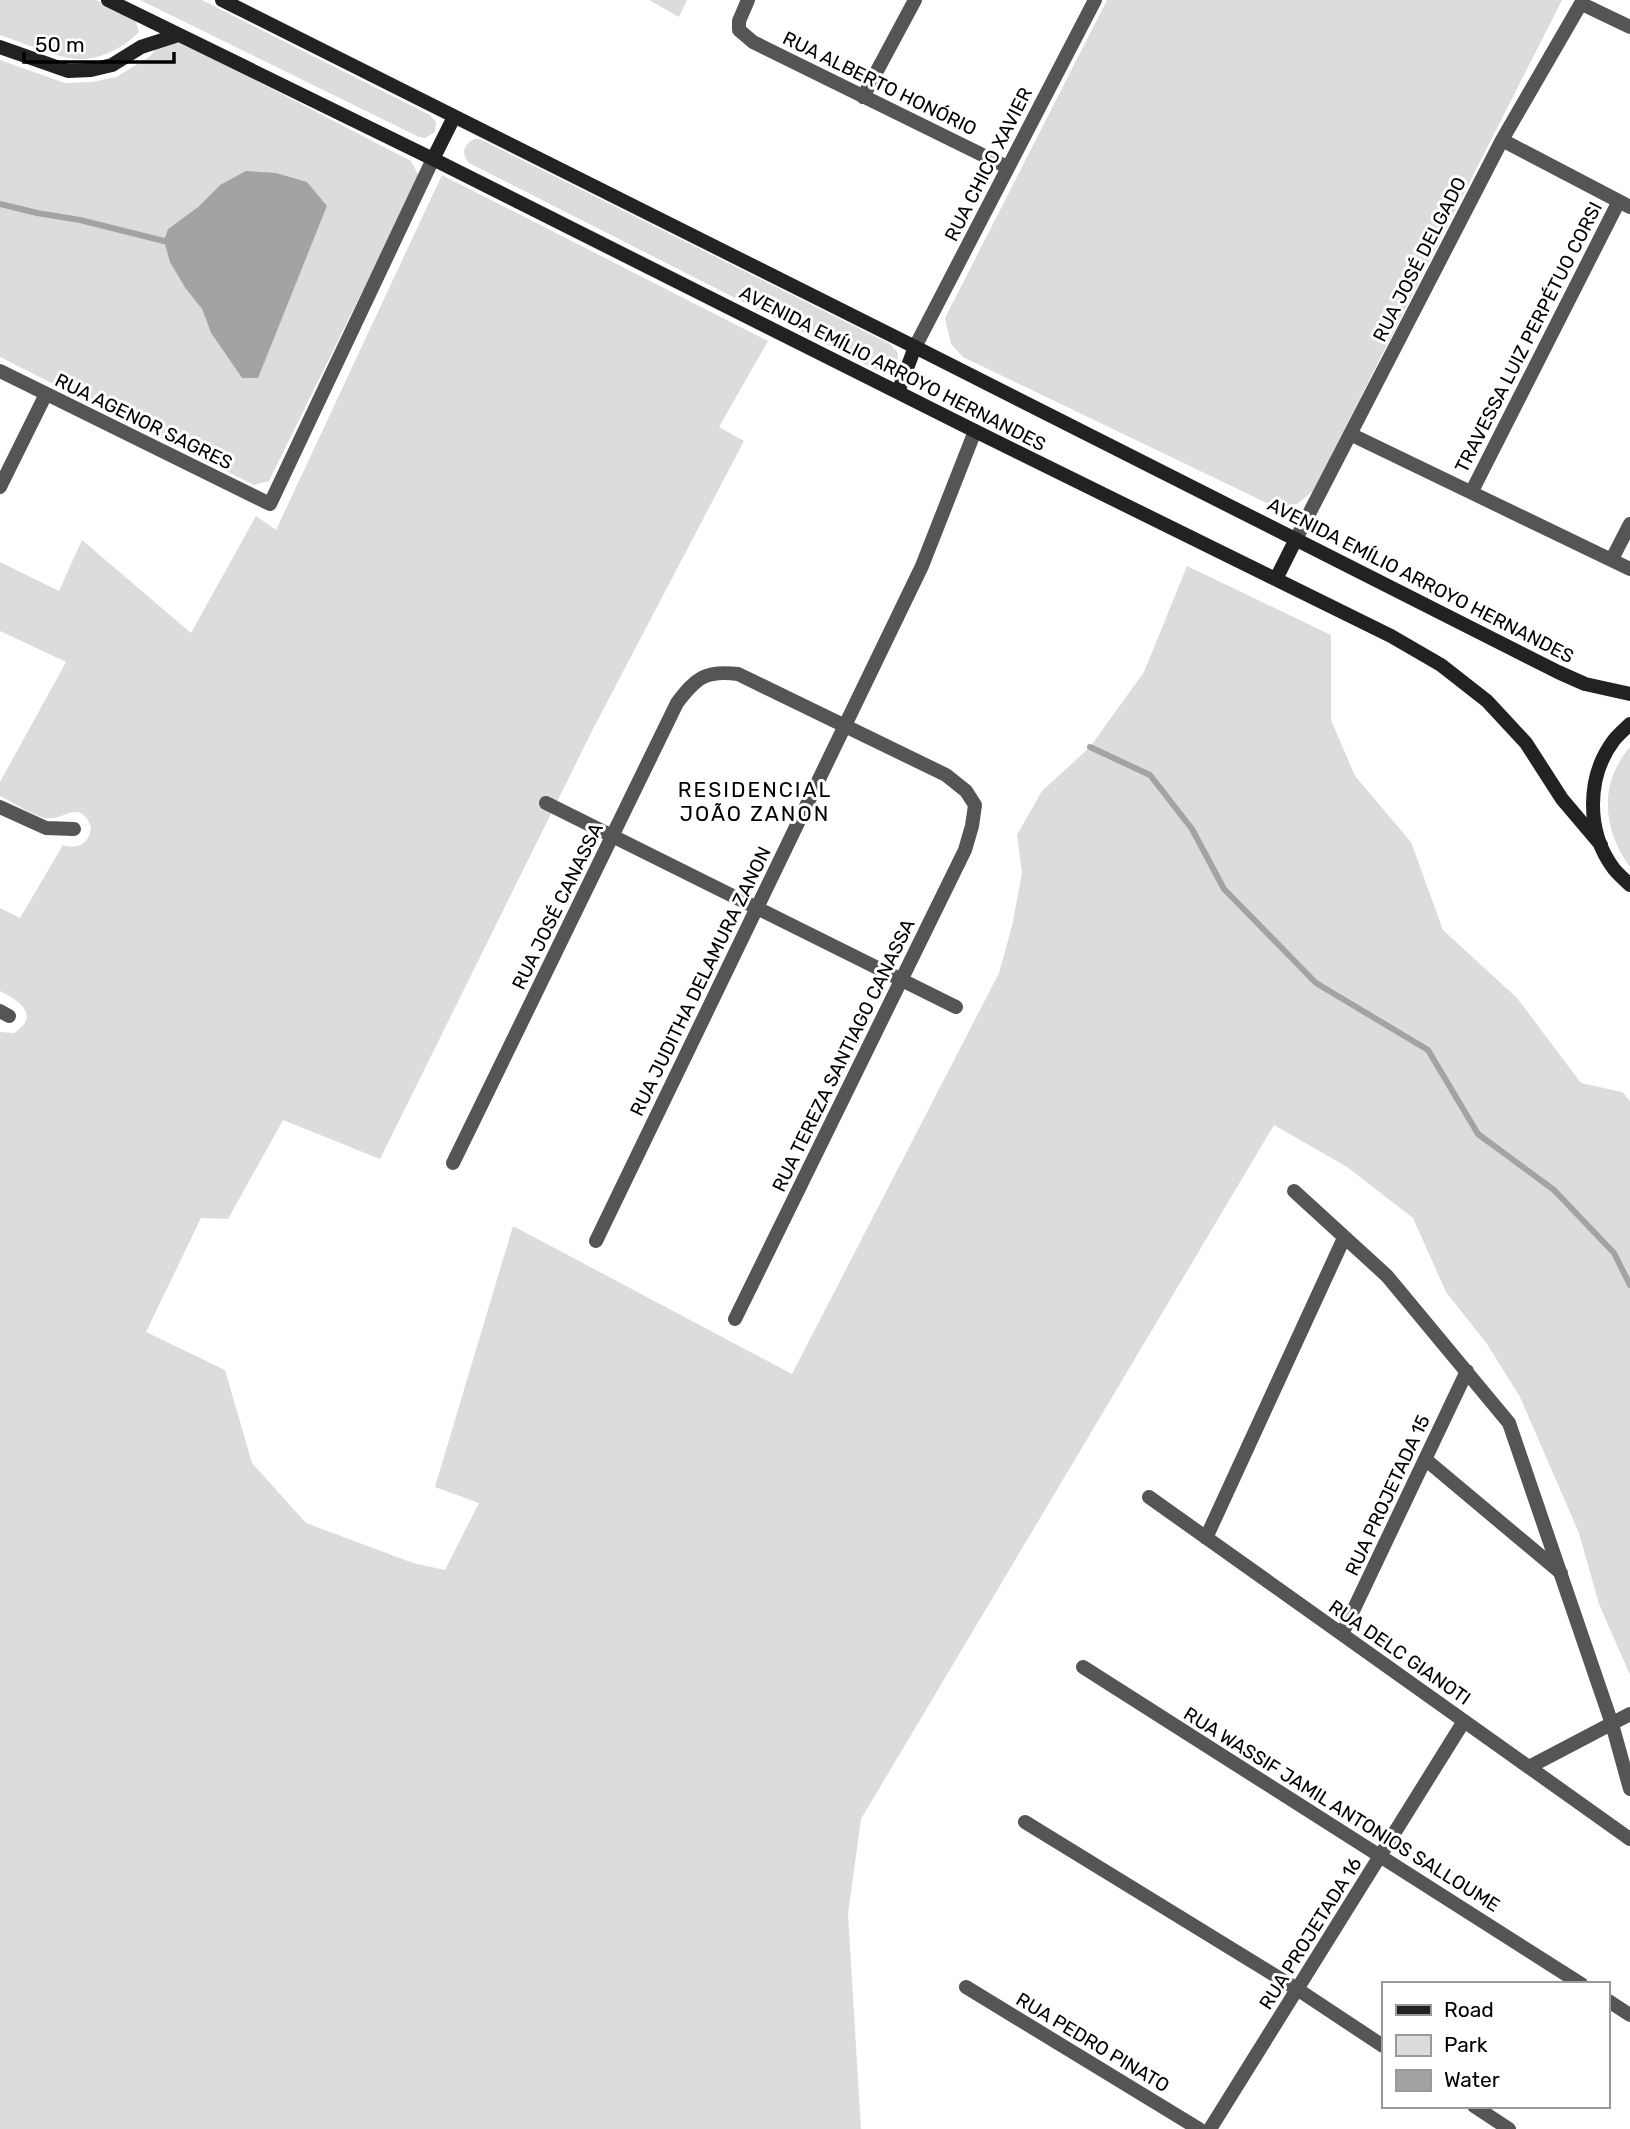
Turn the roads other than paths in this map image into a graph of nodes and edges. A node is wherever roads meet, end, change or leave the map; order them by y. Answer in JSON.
{"nodes":[{"id":1,"x":108,"y":0,"type":"edge"},
{"id":2,"x":222,"y":0,"type":"edge"},
{"id":3,"x":748,"y":0,"type":"edge"},
{"id":4,"x":915,"y":0,"type":"edge"},
{"id":5,"x":1095,"y":0,"type":"edge"},
{"id":6,"x":1583,"y":2,"type":"edge"},
{"id":7,"x":1630,"y":27,"type":"edge"},
{"id":8,"x":178,"y":35,"type":"junction"},
{"id":9,"x":0,"y":47,"type":"edge"},
{"id":10,"x":863,"y":97,"type":"junction"},
{"id":11,"x":454,"y":117,"type":"junction"},
{"id":12,"x":1502,"y":139,"type":"junction"},
{"id":13,"x":433,"y":159,"type":"junction"},
{"id":14,"x":1007,"y":167,"type":"junction"},
{"id":15,"x":1624,"y":204,"type":"edge"},
{"id":16,"x":915,"y":347,"type":"junction"},
{"id":17,"x":0,"y":371,"type":"edge"},
{"id":18,"x":898,"y":392,"type":"junction"},
{"id":19,"x":46,"y":394,"type":"junction"},
{"id":20,"x":975,"y":430,"type":"junction"},
{"id":21,"x":1350,"y":434,"type":"junction"},
{"id":22,"x":0,"y":487,"type":"edge"},
{"id":23,"x":1472,"y":491,"type":"junction"},
{"id":24,"x":1630,"y":524,"type":"edge"},
{"id":25,"x":1296,"y":539,"type":"junction"},
{"id":26,"x":1612,"y":559,"type":"junction"},
{"id":27,"x":1630,"y":569,"type":"edge"},
{"id":28,"x":1276,"y":579,"type":"junction"},
{"id":29,"x":1630,"y":694,"type":"edge"},
{"id":30,"x":1630,"y":724,"type":"edge"},
{"id":31,"x":845,"y":726,"type":"junction"},
{"id":32,"x":546,"y":803,"type":"dead end"},
{"id":33,"x":0,"y":807,"type":"edge"},
{"id":34,"x":74,"y":829,"type":"dead end"},
{"id":35,"x":612,"y":836,"type":"junction"},
{"id":36,"x":1601,"y":845,"type":"junction"},
{"id":37,"x":1630,"y":885,"type":"edge"},
{"id":38,"x":757,"y":908,"type":"junction"},
{"id":39,"x":902,"y":980,"type":"junction"},
{"id":40,"x":956,"y":1007,"type":"dead end"},
{"id":41,"x":453,"y":1163,"type":"dead end"},
{"id":42,"x":1294,"y":1191,"type":"dead end"},
{"id":43,"x":1344,"y":1238,"type":"junction"},
{"id":44,"x":596,"y":1241,"type":"dead end"},
{"id":45,"x":735,"y":1319,"type":"dead end"},
{"id":46,"x":1467,"y":1371,"type":"junction"},
{"id":47,"x":1425,"y":1459,"type":"junction"},
{"id":48,"x":1149,"y":1497,"type":"dead end"},
{"id":49,"x":1206,"y":1538,"type":"junction"},
{"id":50,"x":1561,"y":1573,"type":"junction"},
{"id":51,"x":1342,"y":1634,"type":"junction"},
{"id":52,"x":1083,"y":1667,"type":"dead end"},
{"id":53,"x":1630,"y":1714,"type":"edge"},
{"id":54,"x":1464,"y":1721,"type":"junction"},
{"id":55,"x":1612,"y":1724,"type":"junction"},
{"id":56,"x":1530,"y":1768,"type":"junction"},
{"id":57,"x":1630,"y":1790,"type":"edge"},
{"id":58,"x":1025,"y":1822,"type":"dead end"},
{"id":59,"x":1630,"y":1839,"type":"edge"},
{"id":60,"x":1380,"y":1856,"type":"junction"},
{"id":61,"x":1578,"y":1982,"type":"edge"},
{"id":62,"x":966,"y":1987,"type":"dead end"},
{"id":63,"x":1297,"y":1989,"type":"junction"},
{"id":64,"x":1609,"y":2001,"type":"edge"},
{"id":65,"x":1630,"y":2014,"type":"edge"},
{"id":66,"x":1382,"y":2045,"type":"edge"},
{"id":67,"x":1477,"y":2108,"type":"edge"},
{"id":68,"x":1199,"y":2129,"type":"edge"},
{"id":69,"x":1210,"y":2129,"type":"edge"},
{"id":70,"x":1509,"y":2129,"type":"edge"}],
"edges":[{"from":1,"to":8,"type":"main road","name":"AVENIDA EMÍLIO ARROYO HERNANDES"},
{"from":2,"to":11,"type":"main road","name":"AVENIDA EMÍLIO ARROYO HERNANDES"},
{"from":3,"to":10,"type":"street","name":"RUA ALBERTO HONÓRIO"},
{"from":4,"to":10,"type":"street"},
{"from":5,"to":14,"type":"street","name":"RUA CHICO XAVIER"},
{"from":6,"to":7,"type":"street"},
{"from":6,"to":12,"type":"street","name":"RUA JOSÉ DELGADO"},
{"from":8,"to":9,"type":"main road"},
{"from":8,"to":13,"type":"main road","name":"AVENIDA EMÍLIO ARROYO HERNANDES"},
{"from":10,"to":14,"type":"street","name":"RUA ALBERTO HONÓRIO"},
{"from":11,"to":13,"type":"main road"},
{"from":11,"to":16,"type":"main road","name":"AVENIDA EMÍLIO ARROYO HERNANDES"},
{"from":12,"to":15,"type":"street"},
{"from":12,"to":21,"type":"street","name":"RUA JOSÉ DELGADO"},
{"from":13,"to":18,"type":"main road","name":"AVENIDA EMÍLIO ARROYO HERNANDES"},
{"from":13,"to":19,"type":"street","name":"RUA AGENOR SAGRES"},
{"from":14,"to":16,"type":"street","name":"RUA CHICO XAVIER"},
{"from":15,"to":23,"type":"street","name":"TRAVESSA LUIZ PERPÉTUO CORSI"},
{"from":16,"to":18,"type":"main road"},
{"from":16,"to":25,"type":"main road","name":"AVENIDA EMÍLIO ARROYO HERNANDES"},
{"from":17,"to":19,"type":"street","name":"RUA AGENOR SAGRES"},
{"from":18,"to":20,"type":"main road","name":"AVENIDA EMÍLIO ARROYO HERNANDES"},
{"from":19,"to":22,"type":"street"},
{"from":20,"to":28,"type":"main road","name":"AVENIDA EMÍLIO ARROYO HERNANDES"},
{"from":20,"to":31,"type":"street","name":"RUA JUDITHA DELAMURA ZANON"},
{"from":21,"to":23,"type":"street"},
{"from":21,"to":25,"type":"street","name":"RUA JOSÉ DELGADO"},
{"from":23,"to":26,"type":"street"},
{"from":24,"to":26,"type":"street"},
{"from":25,"to":28,"type":"main road"},
{"from":25,"to":29,"type":"main road","name":"AVENIDA EMÍLIO ARROYO HERNANDES"},
{"from":26,"to":27,"type":"street"},
{"from":28,"to":36,"type":"main road","name":"AVENIDA EMÍLIO ARROYO HERNANDES"},
{"from":30,"to":36,"type":"main road"},
{"from":31,"to":35,"type":"street","name":"RUA JOSÉ CANASSA"},
{"from":31,"to":38,"type":"street","name":"RUA JUDITHA DELAMURA ZANON"},
{"from":31,"to":39,"type":"street","name":"RUA TEREZA SANTIAGO CANASSA"},
{"from":32,"to":35,"type":"street"},
{"from":33,"to":34,"type":"street"},
{"from":35,"to":38,"type":"street"},
{"from":35,"to":41,"type":"street","name":"RUA JOSÉ CANASSA"},
{"from":36,"to":37,"type":"main road"},
{"from":38,"to":39,"type":"street"},
{"from":38,"to":44,"type":"street","name":"RUA JUDITHA DELAMURA ZANON"},
{"from":39,"to":40,"type":"street"},
{"from":39,"to":45,"type":"street","name":"RUA TEREZA SANTIAGO CANASSA"},
{"from":42,"to":43,"type":"street"},
{"from":43,"to":46,"type":"street"},
{"from":43,"to":49,"type":"street"},
{"from":46,"to":47,"type":"street","name":"RUA PROJETADA 15"},
{"from":46,"to":50,"type":"street"},
{"from":47,"to":50,"type":"street"},
{"from":47,"to":51,"type":"street","name":"RUA PROJETADA 15"},
{"from":48,"to":49,"type":"street","name":"RUA DELC GIANOTI"},
{"from":49,"to":51,"type":"street","name":"RUA DELC GIANOTI"},
{"from":50,"to":55,"type":"street"},
{"from":51,"to":54,"type":"street","name":"RUA DELC GIANOTI"},
{"from":52,"to":60,"type":"street","name":"RUA WASSIF JAMIL ANTONIOS SALLOUME"},
{"from":53,"to":55,"type":"street"},
{"from":54,"to":56,"type":"street","name":"RUA DELC GIANOTI"},
{"from":54,"to":60,"type":"street","name":"RUA PROJETADA 16"},
{"from":55,"to":56,"type":"street"},
{"from":55,"to":57,"type":"street"},
{"from":56,"to":59,"type":"street","name":"RUA DELC GIANOTI"},
{"from":58,"to":63,"type":"street"},
{"from":60,"to":61,"type":"street","name":"RUA WASSIF JAMIL ANTONIOS SALLOUME"},
{"from":60,"to":63,"type":"street","name":"RUA PROJETADA 16"},
{"from":62,"to":68,"type":"street","name":"RUA PEDRO PINATO"},
{"from":63,"to":66,"type":"street"},
{"from":63,"to":69,"type":"street","name":"RUA PROJETADA 16"},
{"from":64,"to":65,"type":"street"},
{"from":67,"to":70,"type":"street"}]}
